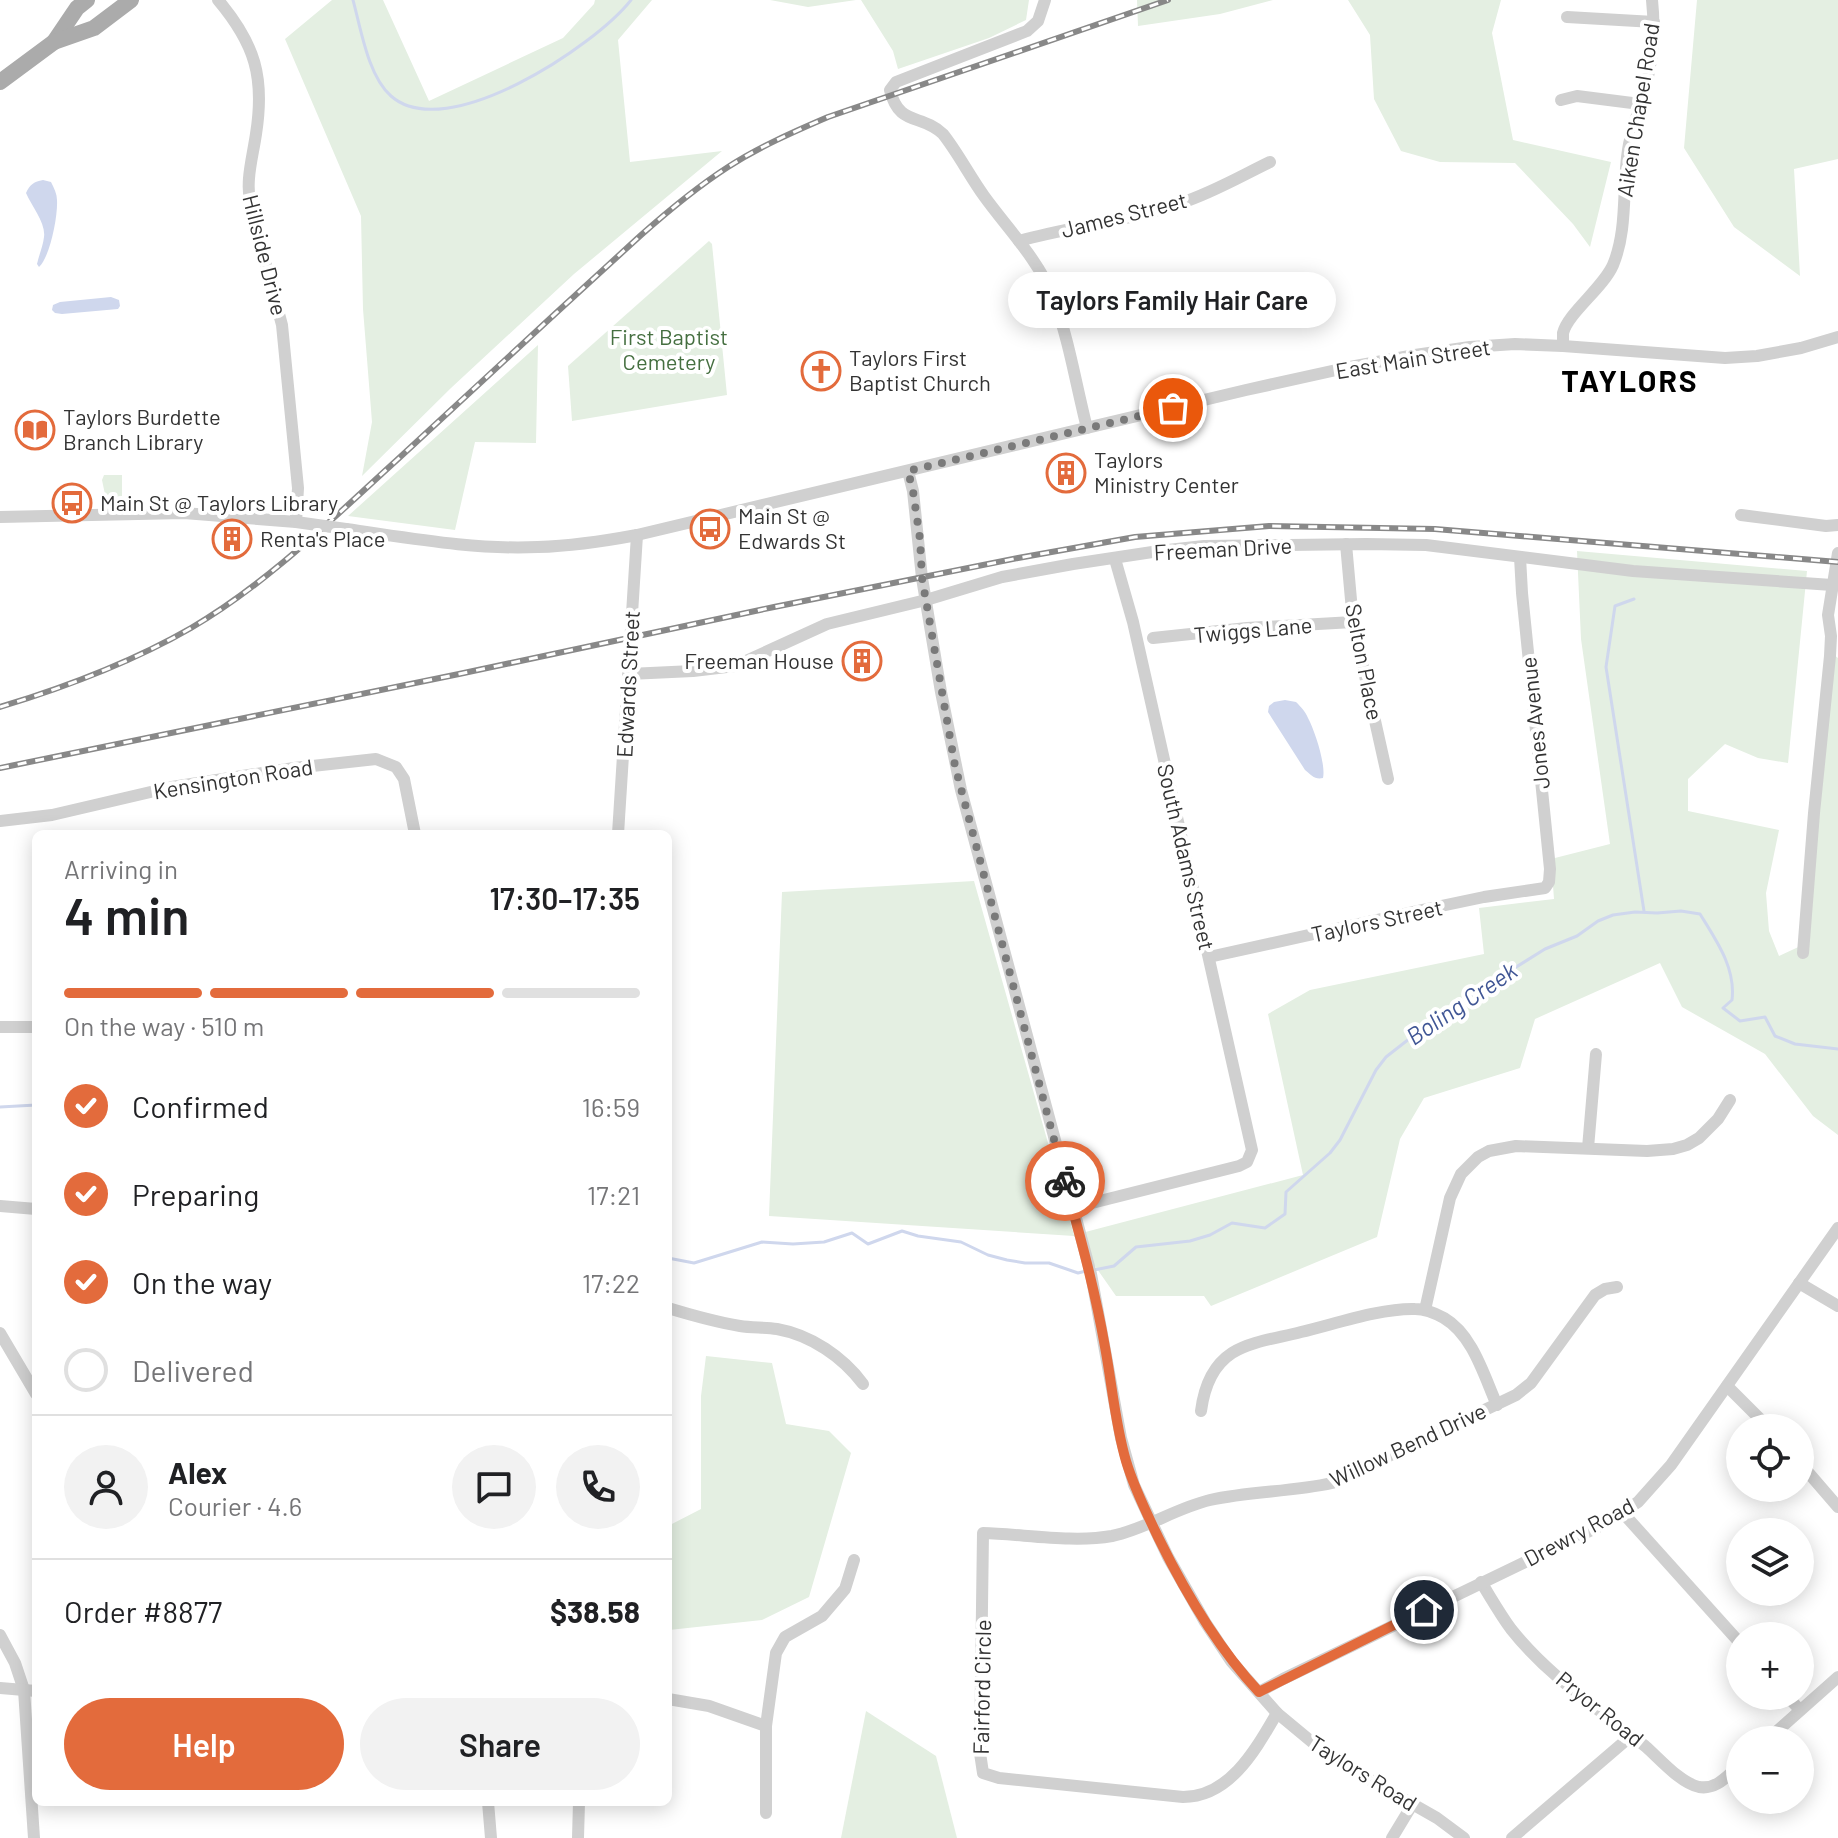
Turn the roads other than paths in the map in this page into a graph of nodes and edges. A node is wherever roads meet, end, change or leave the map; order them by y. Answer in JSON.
{"nodes":[{"id":1,"x":87,"y":0,"type":"edge"},
{"id":2,"x":131,"y":0,"type":"edge"},
{"id":3,"x":218,"y":0,"type":"edge"},
{"id":4,"x":1045,"y":0,"type":"edge"},
{"id":5,"x":1652,"y":0,"type":"edge"},
{"id":6,"x":1567,"y":17,"type":"dead end"},
{"id":7,"x":1654,"y":22,"type":"junction"},
{"id":8,"x":54,"y":42,"type":"junction"},
{"id":9,"x":0,"y":82,"type":"edge"},
{"id":10,"x":1561,"y":100,"type":"dead end"},
{"id":11,"x":1640,"y":104,"type":"junction"},
{"id":12,"x":1270,"y":162,"type":"dead end"},
{"id":13,"x":1019,"y":241,"type":"junction"},
{"id":14,"x":1838,"y":337,"type":"edge"},
{"id":15,"x":1563,"y":346,"type":"junction"},
{"id":16,"x":1087,"y":428,"type":"junction"},
{"id":17,"x":908,"y":471,"type":"junction"},
{"id":18,"x":1741,"y":515,"type":"dead end"},
{"id":19,"x":0,"y":517,"type":"edge"},
{"id":20,"x":296,"y":522,"type":"junction"},
{"id":21,"x":1838,"y":525,"type":"edge"},
{"id":22,"x":637,"y":535,"type":"junction"},
{"id":23,"x":1346,"y":544,"type":"junction"},
{"id":24,"x":1838,"y":553,"type":"edge"},
{"id":25,"x":1520,"y":557,"type":"junction"},
{"id":26,"x":1115,"y":559,"type":"junction"},
{"id":27,"x":1832,"y":585,"type":"junction"},
{"id":28,"x":926,"y":600,"type":"junction"},
{"id":29,"x":1353,"y":622,"type":"junction"},
{"id":30,"x":1153,"y":638,"type":"dead end"},
{"id":31,"x":1835,"y":640,"type":"edge"},
{"id":32,"x":629,"y":674,"type":"junction"},
{"id":33,"x":1388,"y":779,"type":"dead end"},
{"id":34,"x":0,"y":821,"type":"edge"},
{"id":35,"x":414,"y":830,"type":"edge"},
{"id":36,"x":618,"y":830,"type":"edge"},
{"id":37,"x":1545,"y":888,"type":"joint"},
{"id":38,"x":1803,"y":953,"type":"dead end"},
{"id":39,"x":1209,"y":957,"type":"junction"},
{"id":40,"x":0,"y":1027,"type":"edge"},
{"id":41,"x":32,"y":1027,"type":"edge"},
{"id":42,"x":1596,"y":1054,"type":"dead end"},
{"id":43,"x":1730,"y":1100,"type":"dead end"},
{"id":44,"x":1588,"y":1148,"type":"junction"},
{"id":45,"x":0,"y":1206,"type":"edge"},
{"id":46,"x":1072,"y":1208,"type":"junction"},
{"id":47,"x":32,"y":1209,"type":"edge"},
{"id":48,"x":1838,"y":1228,"type":"edge"},
{"id":49,"x":1799,"y":1283,"type":"junction"},
{"id":50,"x":1617,"y":1287,"type":"dead end"},
{"id":51,"x":1838,"y":1306,"type":"edge"},
{"id":52,"x":672,"y":1309,"type":"edge"},
{"id":53,"x":1425,"y":1310,"type":"junction"},
{"id":54,"x":0,"y":1333,"type":"edge"},
{"id":55,"x":863,"y":1384,"type":"dead end"},
{"id":56,"x":1727,"y":1386,"type":"junction"},
{"id":57,"x":32,"y":1387,"type":"edge"},
{"id":58,"x":1497,"y":1405,"type":"junction"},
{"id":59,"x":1201,"y":1411,"type":"dead end"},
{"id":60,"x":1755,"y":1414,"type":"edge"},
{"id":61,"x":1814,"y":1479,"type":"edge"},
{"id":62,"x":1838,"y":1507,"type":"edge"},
{"id":63,"x":1623,"y":1513,"type":"junction"},
{"id":64,"x":1151,"y":1523,"type":"junction"},
{"id":65,"x":854,"y":1560,"type":"dead end"},
{"id":66,"x":1481,"y":1582,"type":"junction"},
{"id":67,"x":1726,"y":1627,"type":"edge"},
{"id":68,"x":0,"y":1635,"type":"edge"},
{"id":69,"x":1838,"y":1677,"type":"edge"},
{"id":70,"x":0,"y":1688,"type":"edge"},
{"id":71,"x":30,"y":1690,"type":"edge"},
{"id":72,"x":1259,"y":1692,"type":"junction"},
{"id":73,"x":1814,"y":1698,"type":"edge"},
{"id":74,"x":672,"y":1700,"type":"edge"},
{"id":75,"x":1800,"y":1710,"type":"edge"},
{"id":76,"x":1277,"y":1713,"type":"junction"},
{"id":77,"x":766,"y":1726,"type":"junction"},
{"id":78,"x":1782,"y":1726,"type":"edge"},
{"id":79,"x":1631,"y":1736,"type":"junction"},
{"id":80,"x":32,"y":1764,"type":"edge"},
{"id":81,"x":1726,"y":1777,"type":"edge"},
{"id":82,"x":1412,"y":1805,"type":"junction"},
{"id":83,"x":33,"y":1806,"type":"edge"},
{"id":84,"x":488,"y":1806,"type":"edge"},
{"id":85,"x":579,"y":1806,"type":"edge"},
{"id":86,"x":766,"y":1813,"type":"dead end"},
{"id":87,"x":34,"y":1838,"type":"edge"},
{"id":88,"x":491,"y":1838,"type":"edge"},
{"id":89,"x":578,"y":1838,"type":"edge"},
{"id":90,"x":1392,"y":1838,"type":"edge"},
{"id":91,"x":1464,"y":1838,"type":"edge"},
{"id":92,"x":1512,"y":1838,"type":"edge"}],
"edges":[{"from":1,"to":8,"type":"main road"},
{"from":2,"to":8,"type":"main road"},
{"from":3,"to":20,"type":"street","name":"Hillside Drive"},
{"from":4,"to":13,"type":"street"},
{"from":5,"to":7,"type":"street","name":"Aiken Chapel Road"},
{"from":6,"to":7,"type":"street"},
{"from":7,"to":11,"type":"street","name":"Aiken Chapel Road"},
{"from":8,"to":9,"type":"main road"},
{"from":10,"to":11,"type":"street"},
{"from":11,"to":15,"type":"street","name":"Aiken Chapel Road"},
{"from":12,"to":13,"type":"street","name":"James Street"},
{"from":13,"to":16,"type":"street"},
{"from":14,"to":15,"type":"street","name":"East Main Street"},
{"from":15,"to":16,"type":"street","name":"East Main Street"},
{"from":16,"to":17,"type":"street","name":"East Main Street"},
{"from":17,"to":22,"type":"street","name":"East Main Street"},
{"from":17,"to":28,"type":"street","name":"Taylors Road"},
{"from":18,"to":21,"type":"street"},
{"from":19,"to":20,"type":"street","name":"East Main Street"},
{"from":20,"to":22,"type":"street","name":"East Main Street","bridge":true},
{"from":22,"to":32,"type":"street","name":"Edwards Street"},
{"from":23,"to":25,"type":"street","name":"Freeman Drive"},
{"from":23,"to":26,"type":"street","name":"Freeman Drive"},
{"from":23,"to":29,"type":"street","name":"Selton Place"},
{"from":24,"to":27,"type":"street"},
{"from":25,"to":27,"type":"street","name":"Freeman Drive"},
{"from":25,"to":37,"type":"street","name":"Jones Avenue"},
{"from":26,"to":28,"type":"street","name":"Freeman Drive"},
{"from":26,"to":39,"type":"street","name":"South Adams Street"},
{"from":27,"to":31,"type":"street"},
{"from":28,"to":32,"type":"street","name":"Freeman Drive"},
{"from":28,"to":46,"type":"street","name":"Taylors Road"},
{"from":29,"to":30,"type":"street","name":"Twiggs Lane"},
{"from":29,"to":33,"type":"street","name":"Selton Place"},
{"from":31,"to":38,"type":"street"},
{"from":32,"to":36,"type":"street","name":"Edwards Street"},
{"from":34,"to":35,"type":"street","name":"Kensington Road"},
{"from":37,"to":39,"type":"street","name":"Taylors Street"},
{"from":39,"to":46,"type":"street","name":"South Adams Street"},
{"from":40,"to":41,"type":"street"},
{"from":42,"to":44,"type":"street"},
{"from":43,"to":44,"type":"street"},
{"from":44,"to":53,"type":"street"},
{"from":45,"to":47,"type":"street"},
{"from":46,"to":64,"type":"street","name":"Taylors Road"},
{"from":48,"to":49,"type":"street","name":"Drewry Road"},
{"from":49,"to":51,"type":"street"},
{"from":49,"to":56,"type":"street","name":"Drewry Road"},
{"from":50,"to":58,"type":"street","name":"Willow Bend Drive"},
{"from":52,"to":55,"type":"street"},
{"from":53,"to":58,"type":"street"},
{"from":53,"to":59,"type":"street"},
{"from":54,"to":57,"type":"street"},
{"from":56,"to":60,"type":"street"},
{"from":56,"to":63,"type":"street","name":"Drewry Road"},
{"from":58,"to":64,"type":"street","name":"Willow Bend Drive"},
{"from":61,"to":62,"type":"street"},
{"from":63,"to":66,"type":"street","name":"Drewry Road"},
{"from":63,"to":67,"type":"street"},
{"from":64,"to":72,"type":"street","name":"Taylors Road"},
{"from":64,"to":76,"type":"street","name":"Fairford Circle"},
{"from":65,"to":77,"type":"street"},
{"from":66,"to":72,"type":"street","name":"Drewry Road"},
{"from":66,"to":79,"type":"street","name":"Pryor Road"},
{"from":68,"to":71,"type":"street"},
{"from":69,"to":73,"type":"street"},
{"from":70,"to":71,"type":"street"},
{"from":71,"to":80,"type":"street"},
{"from":72,"to":76,"type":"street","name":"Taylors Road"},
{"from":74,"to":77,"type":"street"},
{"from":75,"to":78,"type":"street"},
{"from":76,"to":82,"type":"street","name":"Taylors Road"},
{"from":77,"to":86,"type":"street"},
{"from":79,"to":81,"type":"street","name":"Pryor Road"},
{"from":79,"to":92,"type":"street"},
{"from":82,"to":90,"type":"street"},
{"from":82,"to":91,"type":"street","name":"Taylors Road"},
{"from":83,"to":87,"type":"street"},
{"from":84,"to":88,"type":"street"},
{"from":85,"to":89,"type":"street"}]}
